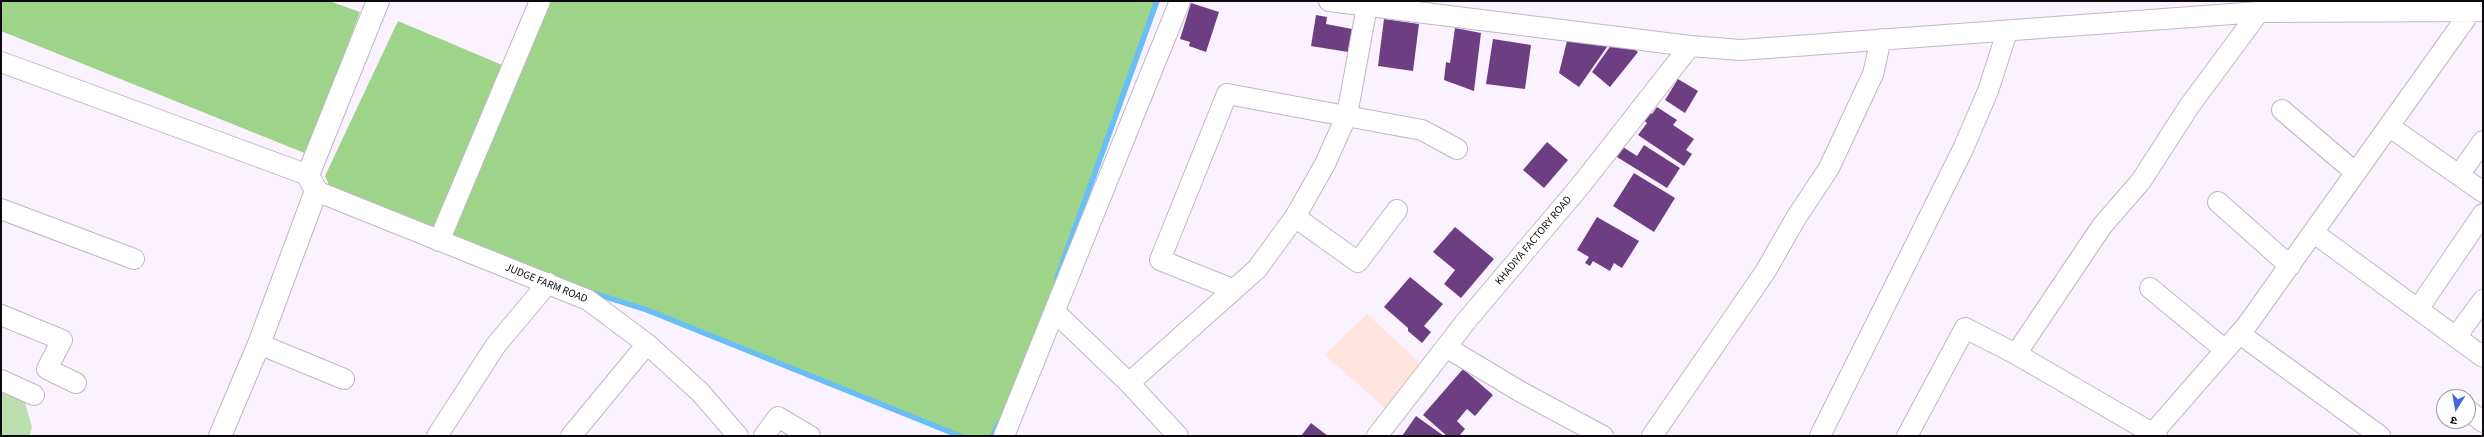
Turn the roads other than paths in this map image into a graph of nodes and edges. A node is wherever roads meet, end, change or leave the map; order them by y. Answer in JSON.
{"nodes":[{"id":1,"x":378,"y":1,"type":"edge"},
{"id":2,"x":540,"y":1,"type":"edge"},
{"id":3,"x":1180,"y":1,"type":"edge"},
{"id":4,"x":1329,"y":1,"type":"edge"},
{"id":5,"x":1367,"y":6,"type":"junction"},
{"id":6,"x":2477,"y":11,"type":"edge"},
{"id":7,"x":2258,"y":12,"type":"junction"},
{"id":8,"x":2007,"y":32,"type":"junction"},
{"id":9,"x":1881,"y":39,"type":"junction"},
{"id":10,"x":1690,"y":46,"type":"junction"},
{"id":11,"x":1,"y":53,"type":"edge"},
{"id":12,"x":10,"y":66,"type":"edge"},
{"id":13,"x":2282,"y":110,"type":"dead end"},
{"id":14,"x":1347,"y":115,"type":"junction"},
{"id":15,"x":2390,"y":127,"type":"junction"},
{"id":16,"x":2483,"y":141,"type":"edge"},
{"id":17,"x":1457,"y":149,"type":"dead end"},
{"id":18,"x":2356,"y":173,"type":"junction"},
{"id":19,"x":2459,"y":175,"type":"junction"},
{"id":20,"x":312,"y":183,"type":"junction"},
{"id":21,"x":2483,"y":192,"type":"edge"},
{"id":22,"x":2218,"y":202,"type":"dead end"},
{"id":23,"x":1,"y":209,"type":"edge"},
{"id":24,"x":1397,"y":210,"type":"dead end"},
{"id":25,"x":2483,"y":214,"type":"edge"},
{"id":26,"x":1295,"y":217,"type":"junction"},
{"id":27,"x":2314,"y":233,"type":"junction"},
{"id":28,"x":439,"y":241,"type":"junction"},
{"id":29,"x":134,"y":258,"type":"dead end"},
{"id":30,"x":2290,"y":266,"type":"junction"},
{"id":31,"x":548,"y":284,"type":"junction"},
{"id":32,"x":2150,"y":288,"type":"dead end"},
{"id":33,"x":1232,"y":289,"type":"junction"},
{"id":34,"x":2483,"y":300,"type":"edge"},
{"id":35,"x":2418,"y":309,"type":"junction"},
{"id":36,"x":1055,"y":312,"type":"junction"},
{"id":37,"x":1,"y":315,"type":"edge"},
{"id":38,"x":2240,"y":334,"type":"junction"},
{"id":39,"x":2456,"y":337,"type":"junction"},
{"id":40,"x":259,"y":344,"type":"junction"},
{"id":41,"x":647,"y":344,"type":"junction"},
{"id":42,"x":1446,"y":347,"type":"junction"},
{"id":43,"x":2225,"y":350,"type":"junction"},
{"id":44,"x":2016,"y":354,"type":"junction"},
{"id":45,"x":2483,"y":357,"type":"edge"},
{"id":46,"x":344,"y":379,"type":"dead end"},
{"id":47,"x":1,"y":380,"type":"edge"},
{"id":48,"x":76,"y":383,"type":"dead end"},
{"id":49,"x":1129,"y":383,"type":"junction"},
{"id":50,"x":34,"y":395,"type":"dead end"},
{"id":51,"x":2148,"y":433,"type":"edge"},
{"id":52,"x":220,"y":436,"type":"edge"},
{"id":53,"x":437,"y":436,"type":"edge"},
{"id":54,"x":571,"y":436,"type":"edge"},
{"id":55,"x":738,"y":436,"type":"edge"},
{"id":56,"x":764,"y":436,"type":"edge"},
{"id":57,"x":810,"y":436,"type":"edge"},
{"id":58,"x":1004,"y":436,"type":"edge"},
{"id":59,"x":1178,"y":436,"type":"edge"},
{"id":60,"x":1378,"y":436,"type":"edge"},
{"id":61,"x":1603,"y":436,"type":"edge"},
{"id":62,"x":1652,"y":436,"type":"edge"},
{"id":63,"x":1820,"y":436,"type":"edge"},
{"id":64,"x":1907,"y":436,"type":"edge"},
{"id":65,"x":2380,"y":436,"type":"edge"}],
"edges":[{"from":1,"to":20,"type":"main road"},
{"from":2,"to":28,"type":"street"},
{"from":3,"to":36,"type":"street"},
{"from":4,"to":5,"type":"street"},
{"from":5,"to":10,"type":"street"},
{"from":5,"to":14,"type":"street"},
{"from":6,"to":7,"type":"street"},
{"from":6,"to":15,"type":"street"},
{"from":7,"to":8,"type":"street"},
{"from":7,"to":44,"type":"street"},
{"from":8,"to":9,"type":"street"},
{"from":8,"to":63,"type":"street"},
{"from":9,"to":10,"type":"street"},
{"from":9,"to":62,"type":"street"},
{"from":10,"to":42,"type":"street","name":"KHADIYA FACTORY ROAD"},
{"from":11,"to":12,"type":"street"},
{"from":12,"to":20,"type":"street","name":"JUDGE FARM ROAD"},
{"from":13,"to":18,"type":"street"},
{"from":14,"to":17,"type":"street"},
{"from":14,"to":26,"type":"street"},
{"from":14,"to":33,"type":"street"},
{"from":15,"to":18,"type":"street"},
{"from":15,"to":19,"type":"street"},
{"from":16,"to":19,"type":"street"},
{"from":18,"to":27,"type":"street"},
{"from":19,"to":21,"type":"street"},
{"from":20,"to":28,"type":"street","name":"JUDGE FARM ROAD"},
{"from":20,"to":40,"type":"main road"},
{"from":22,"to":30,"type":"street"},
{"from":23,"to":29,"type":"street"},
{"from":24,"to":26,"type":"street"},
{"from":25,"to":35,"type":"street"},
{"from":26,"to":33,"type":"street"},
{"from":27,"to":30,"type":"street"},
{"from":27,"to":35,"type":"street"},
{"from":28,"to":31,"type":"street","name":"JUDGE FARM ROAD"},
{"from":30,"to":38,"type":"street"},
{"from":31,"to":41,"type":"street","name":"JUDGE FARM ROAD"},
{"from":31,"to":53,"type":"street"},
{"from":32,"to":43,"type":"street"},
{"from":33,"to":49,"type":"street"},
{"from":34,"to":39,"type":"street"},
{"from":35,"to":39,"type":"street"},
{"from":36,"to":49,"type":"street"},
{"from":36,"to":58,"type":"street"},
{"from":37,"to":48,"type":"street"},
{"from":38,"to":43,"type":"street"},
{"from":38,"to":65,"type":"street"},
{"from":39,"to":45,"type":"street"},
{"from":40,"to":46,"type":"street"},
{"from":40,"to":52,"type":"main road"},
{"from":41,"to":54,"type":"street"},
{"from":41,"to":55,"type":"street","name":"JUDGE FARM ROAD"},
{"from":42,"to":60,"type":"street","name":"KHADIYA FACTORY ROAD"},
{"from":42,"to":61,"type":"street"},
{"from":43,"to":51,"type":"street"},
{"from":44,"to":51,"type":"street"},
{"from":44,"to":64,"type":"street"},
{"from":47,"to":50,"type":"street"},
{"from":49,"to":59,"type":"street"},
{"from":56,"to":57,"type":"street"}]}
